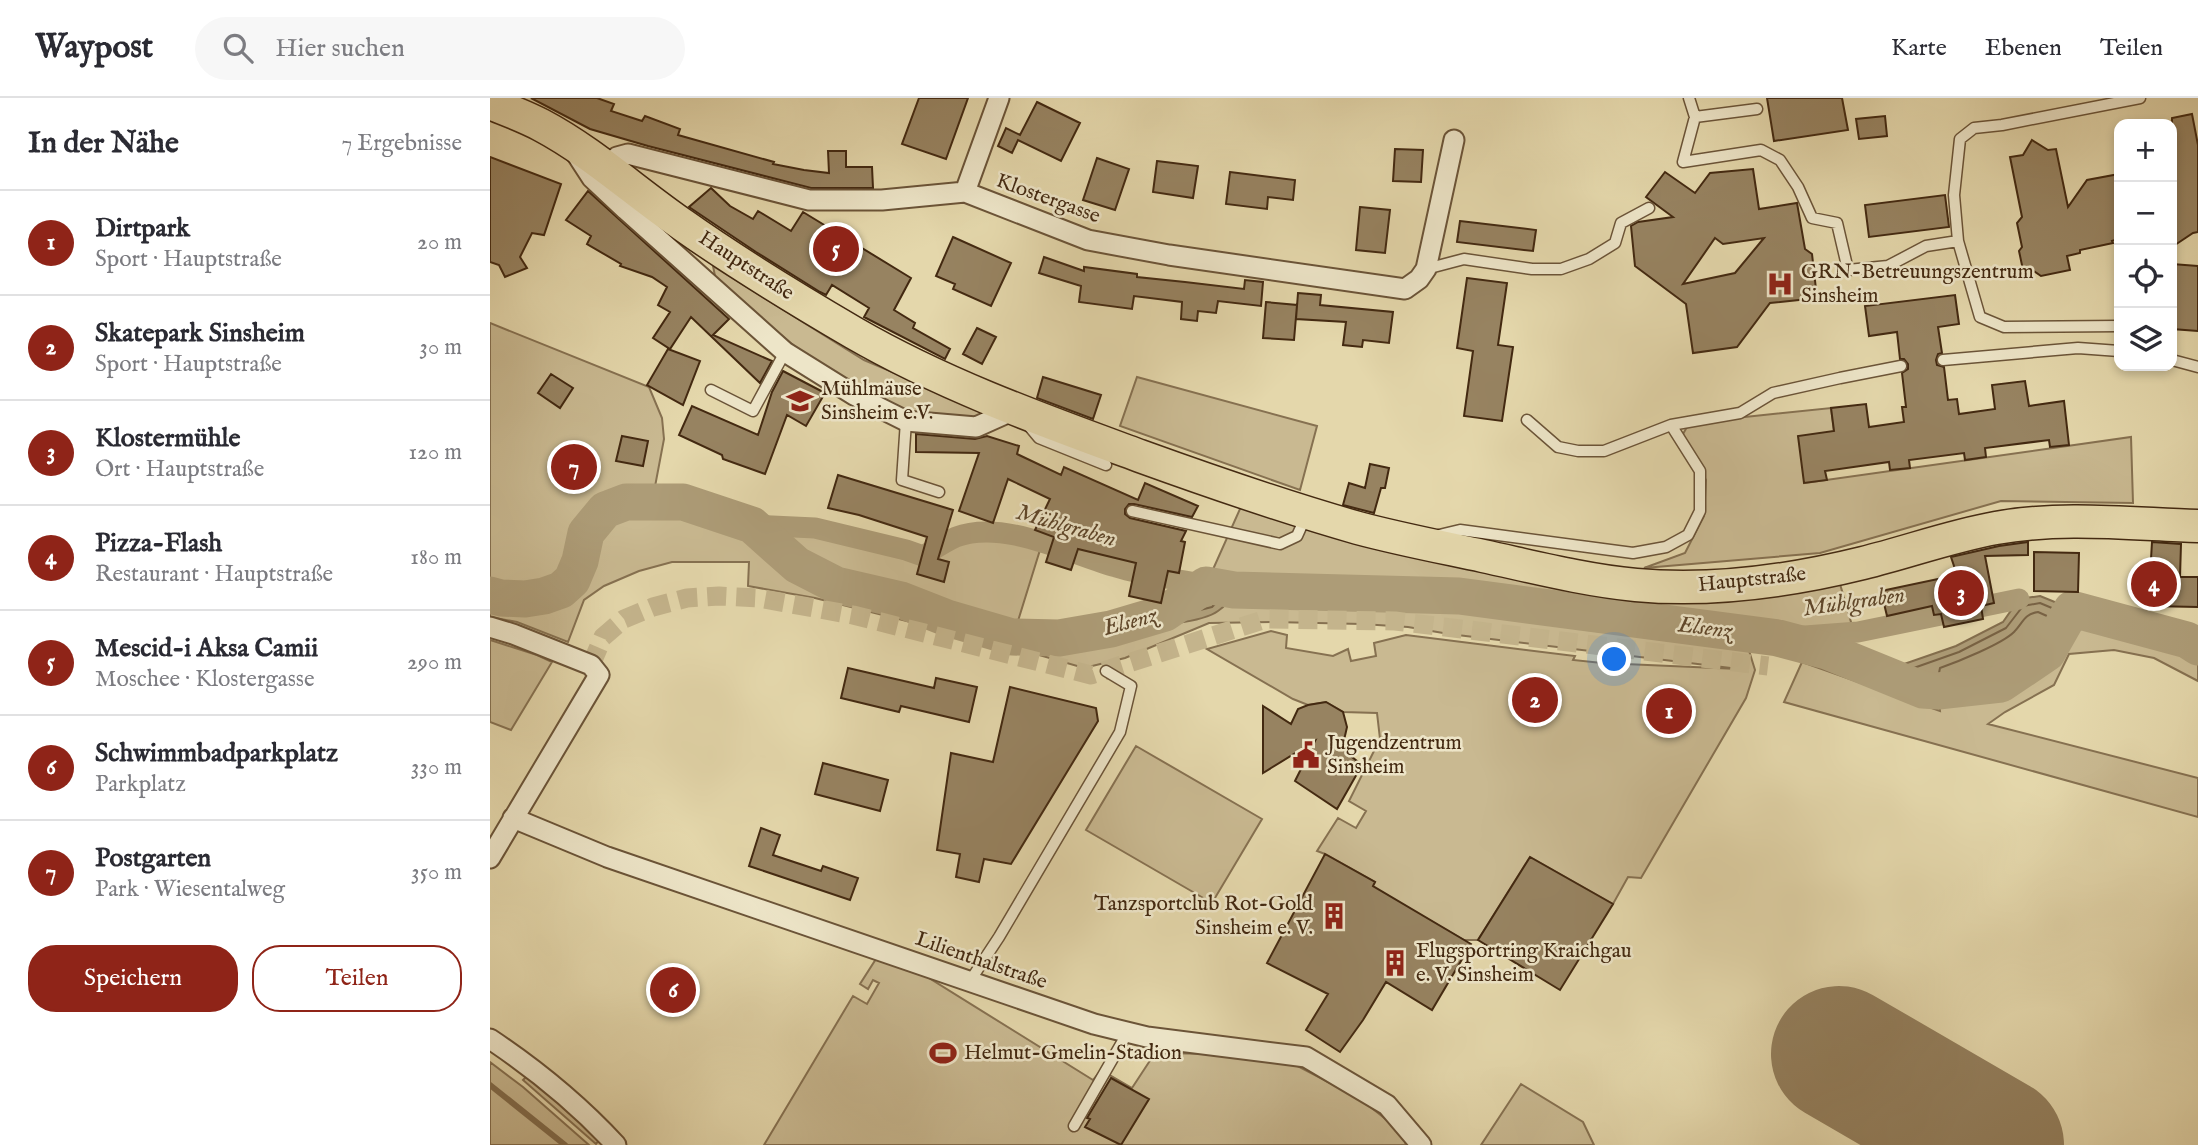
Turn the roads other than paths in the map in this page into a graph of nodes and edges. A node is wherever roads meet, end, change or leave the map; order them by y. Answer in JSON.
{"nodes":[{"id":1,"x":999,"y":98,"type":"edge"},
{"id":2,"x":1689,"y":98,"type":"edge"},
{"id":3,"x":2140,"y":98,"type":"edge"},
{"id":4,"x":490,"y":103,"type":"edge"},
{"id":5,"x":1757,"y":109,"type":"dead end"},
{"id":6,"x":1695,"y":117,"type":"junction"},
{"id":7,"x":566,"y":140,"type":"junction"},
{"id":8,"x":1454,"y":141,"type":"dead end"},
{"id":9,"x":606,"y":167,"type":"junction"},
{"id":10,"x":965,"y":192,"type":"junction"},
{"id":11,"x":1649,"y":208,"type":"dead end"},
{"id":12,"x":1958,"y":241,"type":"junction"},
{"id":13,"x":1426,"y":269,"type":"junction"},
{"id":14,"x":2114,"y":326,"type":"edge"},
{"id":15,"x":2114,"y":351,"type":"edge"},
{"id":16,"x":785,"y":352,"type":"junction"},
{"id":17,"x":1943,"y":360,"type":"dead end"},
{"id":18,"x":2177,"y":361,"type":"edge"},
{"id":19,"x":1901,"y":366,"type":"dead end"},
{"id":20,"x":2198,"y":367,"type":"edge"},
{"id":21,"x":711,"y":390,"type":"dead end"},
{"id":22,"x":1014,"y":410,"type":"junction"},
{"id":23,"x":1527,"y":420,"type":"dead end"},
{"id":24,"x":906,"y":421,"type":"junction"},
{"id":25,"x":1671,"y":425,"type":"junction"},
{"id":26,"x":1106,"y":465,"type":"dead end"},
{"id":27,"x":939,"y":492,"type":"dead end"},
{"id":28,"x":1132,"y":511,"type":"dead end"},
{"id":29,"x":1308,"y":513,"type":"junction"},
{"id":30,"x":2198,"y":526,"type":"edge"},
{"id":31,"x":1411,"y":541,"type":"junction"},
{"id":32,"x":490,"y":627,"type":"edge"},
{"id":33,"x":1106,"y":671,"type":"dead end"},
{"id":34,"x":513,"y":818,"type":"junction"},
{"id":35,"x":490,"y":858,"type":"edge"},
{"id":36,"x":970,"y":981,"type":"junction"},
{"id":37,"x":1128,"y":1032,"type":"junction"},
{"id":38,"x":490,"y":1039,"type":"edge"},
{"id":39,"x":1073,"y":1126,"type":"dead end"},
{"id":40,"x":616,"y":1145,"type":"edge"},
{"id":41,"x":1422,"y":1145,"type":"edge"}],
"edges":[{"from":1,"to":10,"type":"street"},
{"from":2,"to":6,"type":"lane"},
{"from":3,"to":12,"type":"lane"},
{"from":4,"to":7,"type":"main road","name":"Hauptstraße"},
{"from":5,"to":6,"type":"lane"},
{"from":6,"to":12,"type":"lane"},
{"from":7,"to":9,"type":"main road","name":"Hauptstraße"},
{"from":7,"to":16,"type":"street"},
{"from":8,"to":13,"type":"street"},
{"from":9,"to":10,"type":"street","name":"Klostergasse"},
{"from":9,"to":22,"type":"main road","name":"Hauptstraße"},
{"from":10,"to":13,"type":"street","name":"Klostergasse"},
{"from":11,"to":13,"type":"lane"},
{"from":12,"to":14,"type":"lane"},
{"from":15,"to":17,"type":"lane"},
{"from":16,"to":21,"type":"lane"},
{"from":16,"to":24,"type":"street"},
{"from":18,"to":20,"type":"lane"},
{"from":19,"to":25,"type":"lane"},
{"from":22,"to":24,"type":"street"},
{"from":22,"to":26,"type":"lane","name":"Hauptstraße"},
{"from":22,"to":29,"type":"main road","name":"Hauptstraße"},
{"from":23,"to":25,"type":"lane"},
{"from":24,"to":27,"type":"lane"},
{"from":25,"to":31,"type":"lane"},
{"from":28,"to":29,"type":"lane"},
{"from":29,"to":31,"type":"main road","name":"Hauptstraße"},
{"from":30,"to":31,"type":"main road","name":"Hauptstraße"},
{"from":32,"to":34,"type":"street"},
{"from":33,"to":36,"type":"lane"},
{"from":34,"to":35,"type":"street"},
{"from":34,"to":36,"type":"street","name":"Lilienthalstraße"},
{"from":36,"to":37,"type":"street","name":"Lilienthalstraße"},
{"from":37,"to":39,"type":"lane"},
{"from":37,"to":41,"type":"street","name":"Lilienthalstraße"},
{"from":38,"to":40,"type":"street"}]}
